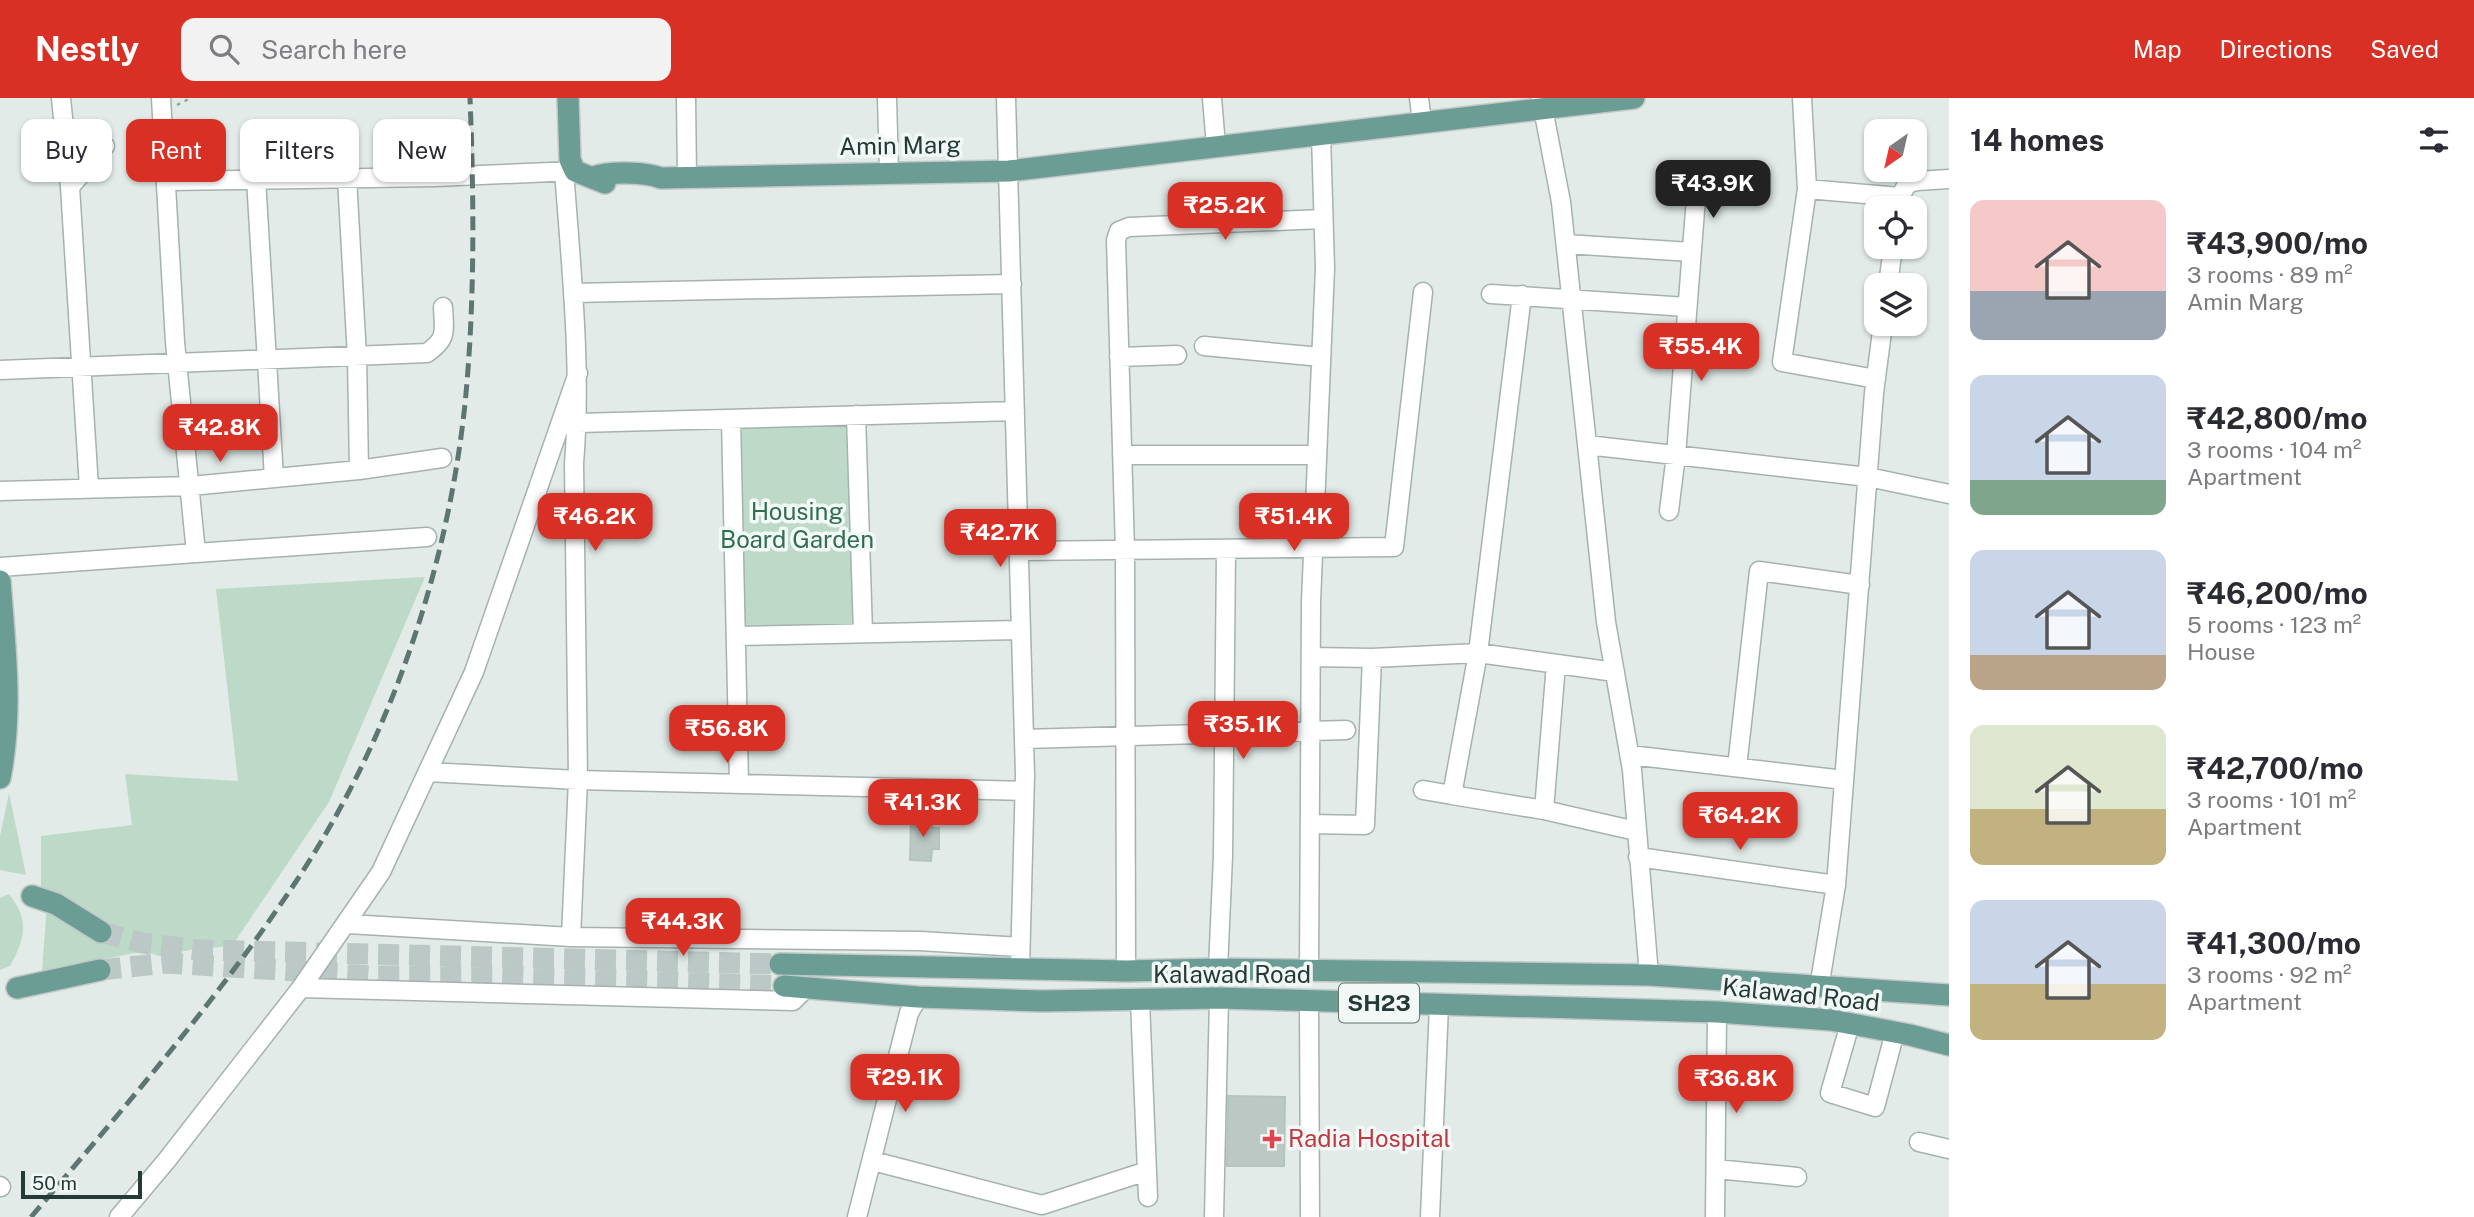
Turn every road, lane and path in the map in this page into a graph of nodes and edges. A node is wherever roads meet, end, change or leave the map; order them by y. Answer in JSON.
{"nodes":[{"id":1,"x":61,"y":98,"type":"edge"},
{"id":2,"x":160,"y":98,"type":"edge"},
{"id":3,"x":568,"y":98,"type":"edge"},
{"id":4,"x":685,"y":98,"type":"edge"},
{"id":5,"x":887,"y":98,"type":"edge"},
{"id":6,"x":1006,"y":98,"type":"edge"},
{"id":7,"x":1212,"y":98,"type":"edge"},
{"id":8,"x":1419,"y":98,"type":"edge"},
{"id":9,"x":1634,"y":98,"type":"edge"},
{"id":10,"x":1802,"y":98,"type":"edge"},
{"id":11,"x":1541,"y":103,"type":"edge"},
{"id":12,"x":162,"y":119,"type":"edge"},
{"id":13,"x":1422,"y":122,"type":"junction"},
{"id":14,"x":1321,"y":134,"type":"junction"},
{"id":15,"x":1216,"y":146,"type":"junction"},
{"id":16,"x":1009,"y":171,"type":"junction"},
{"id":17,"x":889,"y":172,"type":"junction"},
{"id":18,"x":578,"y":173,"type":"junction"},
{"id":19,"x":687,"y":176,"type":"junction"},
{"id":20,"x":359,"y":178,"type":"edge"},
{"id":21,"x":1949,"y":179,"type":"edge"},
{"id":22,"x":74,"y":182,"type":"edge"},
{"id":23,"x":166,"y":182,"type":"edge"},
{"id":24,"x":256,"y":182,"type":"edge"},
{"id":25,"x":347,"y":182,"type":"edge"},
{"id":26,"x":1697,"y":186,"type":"dead end"},
{"id":27,"x":70,"y":187,"type":"junction"},
{"id":28,"x":1807,"y":189,"type":"junction"},
{"id":29,"x":1902,"y":196,"type":"edge"},
{"id":30,"x":1864,"y":197,"type":"edge"},
{"id":31,"x":1323,"y":219,"type":"junction"},
{"id":32,"x":1566,"y":244,"type":"junction"},
{"id":33,"x":1691,"y":252,"type":"junction"},
{"id":34,"x":1012,"y":284,"type":"junction"},
{"id":35,"x":1423,"y":292,"type":"dead end"},
{"id":36,"x":573,"y":293,"type":"junction"},
{"id":37,"x":1491,"y":294,"type":"dead end"},
{"id":38,"x":1522,"y":295,"type":"junction"},
{"id":39,"x":1572,"y":300,"type":"junction"},
{"id":40,"x":443,"y":307,"type":"dead end"},
{"id":41,"x":1687,"y":307,"type":"junction"},
{"id":42,"x":1882,"y":336,"type":"edge"},
{"id":43,"x":1205,"y":346,"type":"dead end"},
{"id":44,"x":1177,"y":355,"type":"dead end"},
{"id":45,"x":1119,"y":357,"type":"junction"},
{"id":46,"x":1321,"y":357,"type":"junction"},
{"id":47,"x":357,"y":358,"type":"junction"},
{"id":48,"x":267,"y":360,"type":"junction"},
{"id":49,"x":177,"y":362,"type":"junction"},
{"id":50,"x":81,"y":366,"type":"junction"},
{"id":51,"x":0,"y":370,"type":"edge"},
{"id":52,"x":578,"y":373,"type":"junction"},
{"id":53,"x":1876,"y":380,"type":"junction"},
{"id":54,"x":1015,"y":411,"type":"junction"},
{"id":55,"x":856,"y":415,"type":"junction"},
{"id":56,"x":731,"y":419,"type":"junction"},
{"id":57,"x":578,"y":423,"type":"junction"},
{"id":58,"x":1587,"y":444,"type":"junction"},
{"id":59,"x":1122,"y":455,"type":"junction"},
{"id":60,"x":1317,"y":455,"type":"junction"},
{"id":61,"x":1676,"y":455,"type":"junction"},
{"id":62,"x":442,"y":458,"type":"dead end"},
{"id":63,"x":359,"y":470,"type":"junction"},
{"id":64,"x":1868,"y":477,"type":"junction"},
{"id":65,"x":274,"y":478,"type":"junction"},
{"id":66,"x":191,"y":486,"type":"junction"},
{"id":67,"x":89,"y":488,"type":"junction"},
{"id":68,"x":0,"y":491,"type":"edge"},
{"id":69,"x":1949,"y":494,"type":"edge"},
{"id":70,"x":1669,"y":511,"type":"dead end"},
{"id":71,"x":427,"y":537,"type":"dead end"},
{"id":72,"x":1313,"y":549,"type":"junction"},
{"id":73,"x":1019,"y":551,"type":"junction"},
{"id":74,"x":1125,"y":551,"type":"junction"},
{"id":75,"x":1226,"y":551,"type":"junction"},
{"id":76,"x":196,"y":553,"type":"junction"},
{"id":77,"x":0,"y":567,"type":"edge"},
{"id":78,"x":0,"y":581,"type":"edge"},
{"id":79,"x":1860,"y":585,"type":"junction"},
{"id":80,"x":1021,"y":630,"type":"junction"},
{"id":81,"x":863,"y":633,"type":"junction"},
{"id":82,"x":736,"y":636,"type":"junction"},
{"id":83,"x":1478,"y":653,"type":"junction"},
{"id":84,"x":1311,"y":657,"type":"junction"},
{"id":85,"x":1372,"y":658,"type":"junction"},
{"id":86,"x":1556,"y":664,"type":"junction"},
{"id":87,"x":1615,"y":672,"type":"junction"},
{"id":88,"x":4,"y":682,"type":"edge"},
{"id":89,"x":1346,"y":730,"type":"dead end"},
{"id":90,"x":1310,"y":731,"type":"junction"},
{"id":91,"x":1224,"y":733,"type":"junction"},
{"id":92,"x":1125,"y":738,"type":"junction"},
{"id":93,"x":1024,"y":739,"type":"junction"},
{"id":94,"x":1630,"y":755,"type":"junction"},
{"id":95,"x":1737,"y":767,"type":"junction"},
{"id":96,"x":428,"y":772,"type":"junction"},
{"id":97,"x":0,"y":778,"type":"edge"},
{"id":98,"x":579,"y":780,"type":"junction"},
{"id":99,"x":1844,"y":780,"type":"junction"},
{"id":100,"x":739,"y":785,"type":"junction"},
{"id":101,"x":1423,"y":790,"type":"dead end"},
{"id":102,"x":1024,"y":792,"type":"junction"},
{"id":103,"x":1452,"y":795,"type":"junction"},
{"id":104,"x":1544,"y":810,"type":"junction"},
{"id":105,"x":1310,"y":824,"type":"junction"},
{"id":106,"x":1636,"y":831,"type":"junction"},
{"id":107,"x":1638,"y":857,"type":"junction"},
{"id":108,"x":1836,"y":885,"type":"junction"},
{"id":109,"x":32,"y":896,"type":"dead end"},
{"id":110,"x":348,"y":924,"type":"junction"},
{"id":111,"x":102,"y":932,"type":"tunnel mouth"},
{"id":112,"x":571,"y":937,"type":"junction"},
{"id":113,"x":1020,"y":958,"type":"junction"},
{"id":114,"x":780,"y":964,"type":"tunnel mouth"},
{"id":115,"x":100,"y":970,"type":"tunnel mouth"},
{"id":116,"x":1218,"y":970,"type":"junction"},
{"id":117,"x":1126,"y":971,"type":"junction"},
{"id":118,"x":1309,"y":971,"type":"junction"},
{"id":119,"x":1649,"y":975,"type":"junction"},
{"id":120,"x":784,"y":986,"type":"tunnel mouth"},
{"id":121,"x":17,"y":988,"type":"dead end"},
{"id":122,"x":300,"y":988,"type":"junction"},
{"id":123,"x":806,"y":988,"type":"junction"},
{"id":124,"x":1819,"y":988,"type":"junction"},
{"id":125,"x":1949,"y":995,"type":"edge"},
{"id":126,"x":918,"y":997,"type":"junction"},
{"id":127,"x":1219,"y":998,"type":"junction"},
{"id":128,"x":1140,"y":1001,"type":"junction"},
{"id":129,"x":1309,"y":1002,"type":"junction"},
{"id":130,"x":1439,"y":1005,"type":"junction"},
{"id":131,"x":1717,"y":1012,"type":"junction"},
{"id":132,"x":1850,"y":1024,"type":"junction"},
{"id":133,"x":1895,"y":1032,"type":"junction"},
{"id":134,"x":1949,"y":1045,"type":"edge"},
{"id":135,"x":1919,"y":1142,"type":"dead end"},
{"id":136,"x":1949,"y":1149,"type":"edge"},
{"id":137,"x":873,"y":1161,"type":"junction"},
{"id":138,"x":1716,"y":1170,"type":"junction"},
{"id":139,"x":1147,"y":1171,"type":"junction"},
{"id":140,"x":1797,"y":1177,"type":"dead end"},
{"id":141,"x":1148,"y":1197,"type":"dead end"},
{"id":142,"x":119,"y":1217,"type":"edge"},
{"id":143,"x":857,"y":1217,"type":"edge"},
{"id":144,"x":1214,"y":1217,"type":"edge"},
{"id":145,"x":1310,"y":1217,"type":"edge"},
{"id":146,"x":1430,"y":1217,"type":"edge"},
{"id":147,"x":1715,"y":1217,"type":"edge"}],
"edges":[{"from":1,"to":27,"type":"street"},
{"from":2,"to":12,"type":"street"},
{"from":3,"to":18,"type":"main road"},
{"from":4,"to":19,"type":"street"},
{"from":5,"to":17,"type":"street"},
{"from":6,"to":16,"type":"street"},
{"from":7,"to":15,"type":"street"},
{"from":8,"to":13,"type":"street"},
{"from":9,"to":11,"type":"main road","name":"Amin Marg"},
{"from":10,"to":28,"type":"street"},
{"from":11,"to":13,"type":"main road","name":"Amin Marg"},
{"from":11,"to":32,"type":"street"},
{"from":13,"to":14,"type":"main road","name":"Amin Marg"},
{"from":14,"to":15,"type":"main road","name":"Amin Marg"},
{"from":14,"to":31,"type":"street"},
{"from":15,"to":16,"type":"main road","name":"Amin Marg"},
{"from":16,"to":17,"type":"main road","name":"Amin Marg"},
{"from":16,"to":34,"type":"street"},
{"from":17,"to":19,"type":"main road","name":"Amin Marg"},
{"from":18,"to":19,"type":"main road","name":"Amin Marg"},
{"from":18,"to":20,"type":"street"},
{"from":18,"to":36,"type":"street"},
{"from":21,"to":29,"type":"street"},
{"from":22,"to":27,"type":"street"},
{"from":23,"to":49,"type":"street"},
{"from":24,"to":48,"type":"street"},
{"from":25,"to":47,"type":"street"},
{"from":26,"to":33,"type":"street"},
{"from":27,"to":50,"type":"street"},
{"from":28,"to":30,"type":"street"},
{"from":28,"to":53,"type":"street"},
{"from":31,"to":45,"type":"street"},
{"from":31,"to":46,"type":"street"},
{"from":32,"to":33,"type":"street"},
{"from":32,"to":39,"type":"street"},
{"from":33,"to":41,"type":"street"},
{"from":34,"to":36,"type":"street"},
{"from":34,"to":54,"type":"street"},
{"from":35,"to":72,"type":"street"},
{"from":36,"to":52,"type":"street"},
{"from":37,"to":38,"type":"street"},
{"from":38,"to":39,"type":"street"},
{"from":38,"to":83,"type":"street"},
{"from":39,"to":41,"type":"street"},
{"from":39,"to":58,"type":"street"},
{"from":40,"to":47,"type":"street"},
{"from":41,"to":61,"type":"street"},
{"from":42,"to":53,"type":"street"},
{"from":43,"to":46,"type":"street"},
{"from":44,"to":45,"type":"street"},
{"from":45,"to":59,"type":"street"},
{"from":46,"to":60,"type":"street"},
{"from":47,"to":48,"type":"street"},
{"from":47,"to":63,"type":"street"},
{"from":48,"to":49,"type":"street"},
{"from":48,"to":65,"type":"street"},
{"from":49,"to":50,"type":"street"},
{"from":49,"to":66,"type":"street"},
{"from":50,"to":51,"type":"street"},
{"from":50,"to":67,"type":"street"},
{"from":52,"to":57,"type":"street"},
{"from":52,"to":96,"type":"street"},
{"from":53,"to":64,"type":"street"},
{"from":54,"to":55,"type":"street"},
{"from":54,"to":73,"type":"street"},
{"from":55,"to":56,"type":"street"},
{"from":55,"to":81,"type":"street"},
{"from":56,"to":57,"type":"street"},
{"from":56,"to":82,"type":"street"},
{"from":57,"to":98,"type":"street"},
{"from":58,"to":61,"type":"street"},
{"from":58,"to":87,"type":"street"},
{"from":59,"to":60,"type":"street"},
{"from":59,"to":74,"type":"street"},
{"from":60,"to":72,"type":"street"},
{"from":61,"to":64,"type":"street"},
{"from":61,"to":70,"type":"street"},
{"from":62,"to":63,"type":"street"},
{"from":63,"to":65,"type":"street"},
{"from":64,"to":69,"type":"street"},
{"from":64,"to":79,"type":"street"},
{"from":65,"to":66,"type":"street"},
{"from":66,"to":67,"type":"street"},
{"from":66,"to":76,"type":"street"},
{"from":67,"to":68,"type":"street"},
{"from":71,"to":76,"type":"street"},
{"from":72,"to":75,"type":"street"},
{"from":72,"to":84,"type":"street"},
{"from":73,"to":74,"type":"street"},
{"from":73,"to":80,"type":"street"},
{"from":74,"to":75,"type":"street"},
{"from":74,"to":92,"type":"street"},
{"from":75,"to":91,"type":"street"},
{"from":76,"to":77,"type":"street"},
{"from":78,"to":88,"type":"main road"},
{"from":79,"to":95,"type":"street"},
{"from":79,"to":99,"type":"street"},
{"from":80,"to":81,"type":"street"},
{"from":80,"to":93,"type":"street"},
{"from":81,"to":82,"type":"street"},
{"from":82,"to":100,"type":"street"},
{"from":83,"to":85,"type":"street"},
{"from":83,"to":86,"type":"street"},
{"from":83,"to":103,"type":"street"},
{"from":84,"to":85,"type":"street"},
{"from":84,"to":90,"type":"street"},
{"from":85,"to":105,"type":"street"},
{"from":86,"to":87,"type":"street"},
{"from":86,"to":104,"type":"street"},
{"from":87,"to":94,"type":"street"},
{"from":88,"to":97,"type":"main road"},
{"from":89,"to":90,"type":"street"},
{"from":90,"to":91,"type":"street"},
{"from":90,"to":105,"type":"street"},
{"from":91,"to":92,"type":"street"},
{"from":91,"to":116,"type":"street"},
{"from":92,"to":93,"type":"street"},
{"from":92,"to":117,"type":"street"},
{"from":93,"to":102,"type":"street"},
{"from":94,"to":95,"type":"street"},
{"from":94,"to":106,"type":"street"},
{"from":95,"to":99,"type":"street"},
{"from":96,"to":98,"type":"street"},
{"from":96,"to":110,"type":"street"},
{"from":98,"to":100,"type":"street"},
{"from":98,"to":112,"type":"street"},
{"from":99,"to":108,"type":"street"},
{"from":100,"to":102,"type":"street"},
{"from":101,"to":103,"type":"street"},
{"from":102,"to":113,"type":"street"},
{"from":103,"to":104,"type":"street"},
{"from":104,"to":106,"type":"street"},
{"from":105,"to":118,"type":"street"},
{"from":106,"to":107,"type":"street"},
{"from":107,"to":108,"type":"street"},
{"from":107,"to":119,"type":"street"},
{"from":108,"to":124,"type":"street"},
{"from":109,"to":111,"type":"main road"},
{"from":110,"to":112,"type":"street"},
{"from":110,"to":122,"type":"street"},
{"from":112,"to":113,"type":"street"},
{"from":113,"to":114,"type":"main road","number":"SH23"},
{"from":113,"to":117,"type":"main road","name":"Kalawad Road","number":"SH23"},
{"from":115,"to":121,"type":"main road"},
{"from":116,"to":117,"type":"main road","name":"Kalawad Road","number":"SH23"},
{"from":116,"to":118,"type":"main road","name":"Kalawad Road","number":"SH23"},
{"from":118,"to":119,"type":"main road","name":"Kalawad Road","number":"SH23"},
{"from":119,"to":124,"type":"main road","name":"Kalawad Road","number":"SH23"},
{"from":120,"to":123,"type":"main road","number":"SH23"},
{"from":122,"to":123,"type":"street"},
{"from":122,"to":142,"type":"street"},
{"from":123,"to":126,"type":"main road","name":"Kalawad Road","number":"SH23"},
{"from":124,"to":125,"type":"main road","name":"Kalawad Road","number":"SH23"},
{"from":126,"to":128,"type":"main road","name":"Kalawad Road","number":"SH23"},
{"from":126,"to":137,"type":"street"},
{"from":127,"to":128,"type":"main road","name":"Kalawad Road","number":"SH23"},
{"from":127,"to":129,"type":"main road","name":"Kalawad Road","number":"SH23"},
{"from":127,"to":144,"type":"street"},
{"from":128,"to":139,"type":"street"},
{"from":129,"to":130,"type":"main road","name":"Kalawad Road","number":"SH23"},
{"from":129,"to":145,"type":"street"},
{"from":130,"to":131,"type":"main road","name":"Kalawad Road","number":"SH23"},
{"from":130,"to":146,"type":"street"},
{"from":131,"to":132,"type":"main road","name":"Kalawad Road","number":"SH23"},
{"from":131,"to":138,"type":"street"},
{"from":132,"to":133,"type":"main road","name":"Kalawad Road","number":"SH23"},
{"from":132,"to":133,"type":"street"},
{"from":133,"to":134,"type":"main road","name":"Kalawad Road","number":"SH23"},
{"from":135,"to":136,"type":"street"},
{"from":137,"to":139,"type":"street"},
{"from":137,"to":143,"type":"street"},
{"from":138,"to":140,"type":"street"},
{"from":138,"to":147,"type":"street"},
{"from":139,"to":141,"type":"street"}]}
